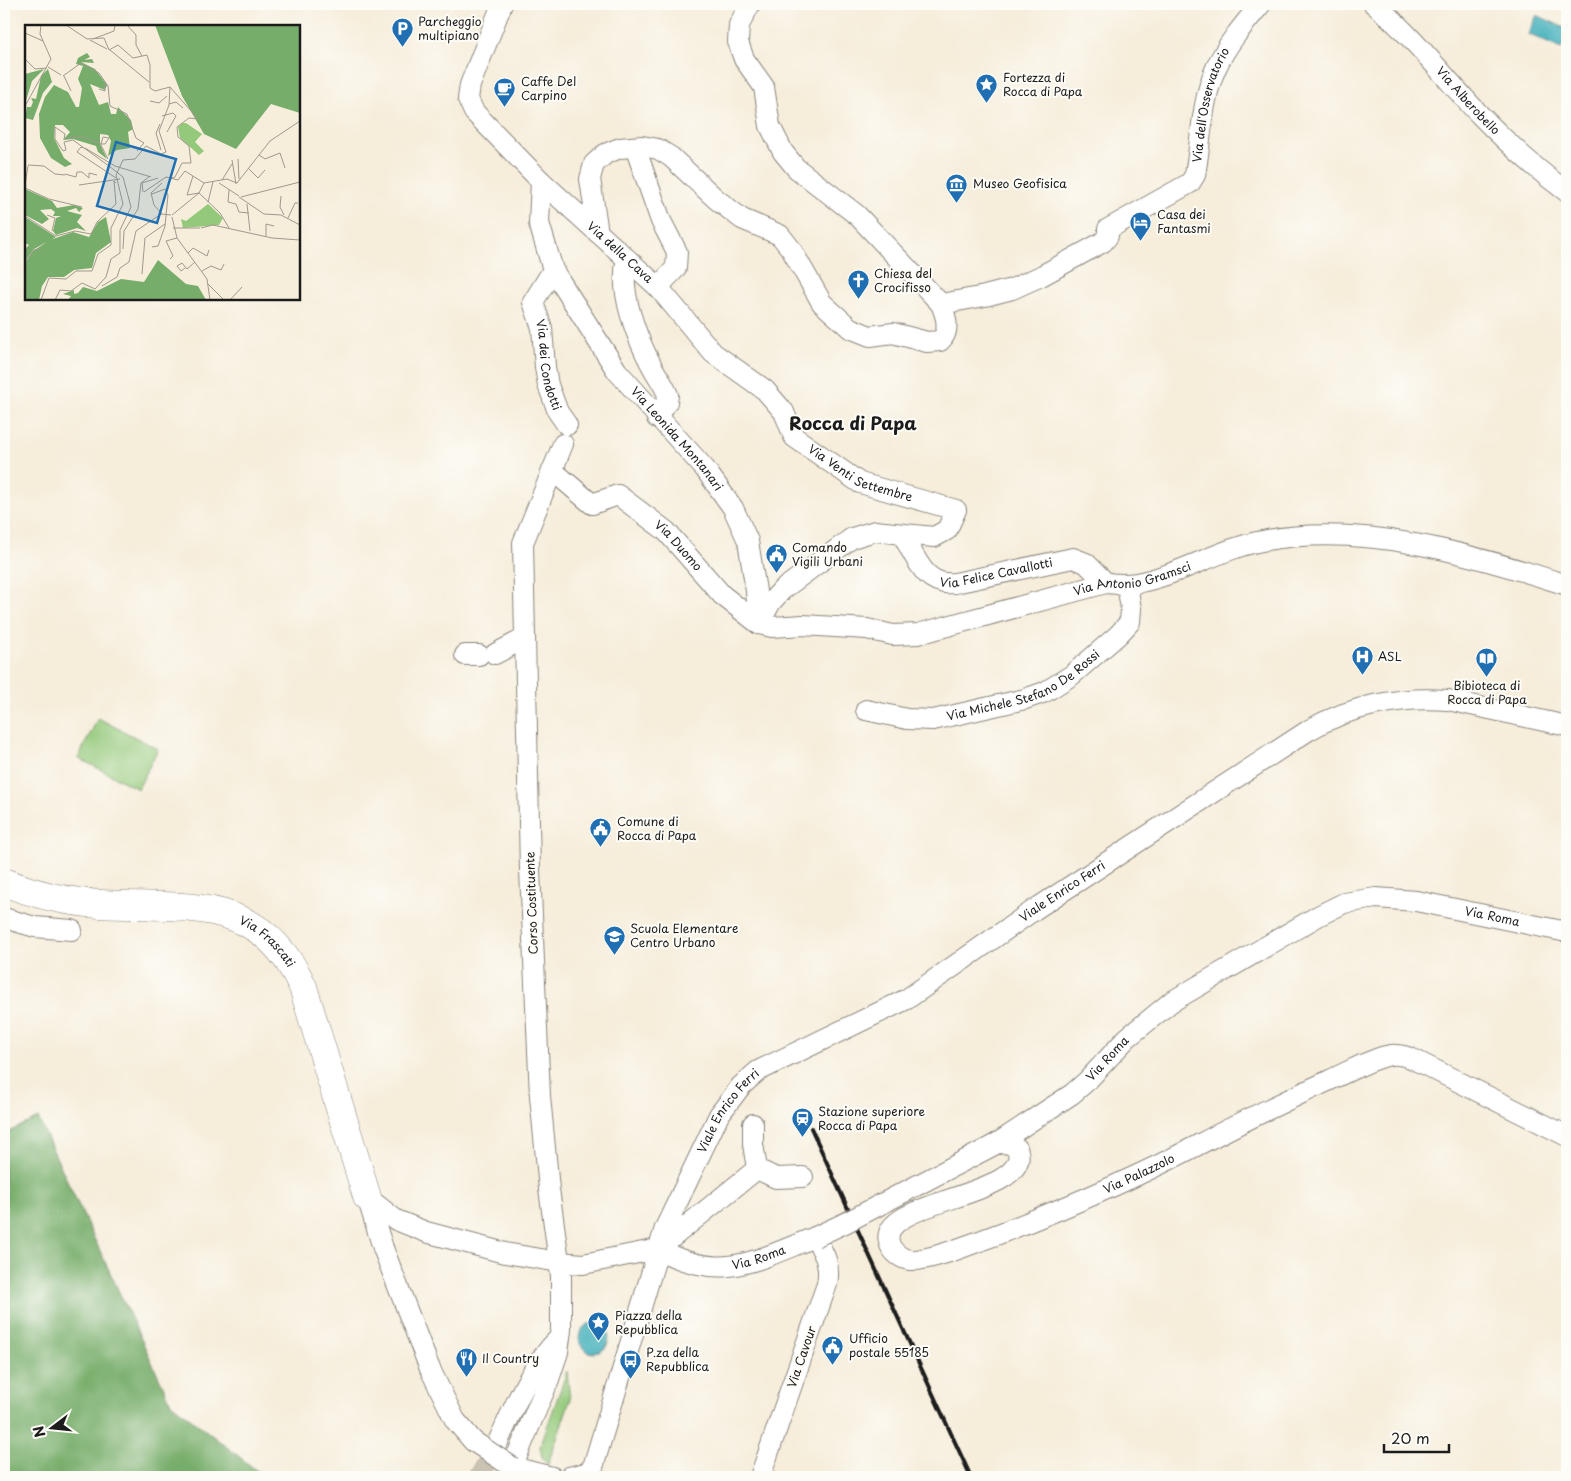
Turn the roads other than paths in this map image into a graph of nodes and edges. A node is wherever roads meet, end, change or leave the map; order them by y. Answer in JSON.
{"nodes":[{"id":1,"x":487,"y":4,"type":"edge"},
{"id":2,"x":502,"y":4,"type":"edge"},
{"id":3,"x":1261,"y":4,"type":"edge"},
{"id":4,"x":1374,"y":4,"type":"edge"},
{"id":5,"x":748,"y":7,"type":"edge"},
{"id":6,"x":494,"y":24,"type":"junction"},
{"id":7,"x":635,"y":147,"type":"junction"},
{"id":8,"x":541,"y":181,"type":"junction"},
{"id":9,"x":1567,"y":192,"type":"edge"},
{"id":10,"x":598,"y":233,"type":"junction"},
{"id":11,"x":627,"y":259,"type":"junction"},
{"id":12,"x":553,"y":270,"type":"junction"},
{"id":13,"x":658,"y":287,"type":"junction"},
{"id":14,"x":943,"y":308,"type":"junction"},
{"id":15,"x":765,"y":390,"type":"joint"},
{"id":16,"x":657,"y":418,"type":"junction"},
{"id":17,"x":552,"y":470,"type":"junction"},
{"id":18,"x":902,"y":534,"type":"junction"},
{"id":19,"x":523,"y":543,"type":"joint"},
{"id":20,"x":1106,"y":583,"type":"junction"},
{"id":21,"x":1127,"y":584,"type":"junction"},
{"id":22,"x":1567,"y":584,"type":"edge"},
{"id":23,"x":759,"y":624,"type":"junction"},
{"id":24,"x":525,"y":638,"type":"junction"},
{"id":25,"x":480,"y":655,"type":"dead end"},
{"id":26,"x":866,"y":710,"type":"dead end"},
{"id":27,"x":1567,"y":726,"type":"edge"},
{"id":28,"x":4,"y":882,"type":"edge"},
{"id":29,"x":4,"y":918,"type":"edge"},
{"id":30,"x":72,"y":930,"type":"dead end"},
{"id":31,"x":1567,"y":932,"type":"edge"},
{"id":32,"x":753,"y":1124,"type":"dead end"},
{"id":33,"x":1567,"y":1136,"type":"edge"},
{"id":34,"x":996,"y":1144,"type":"junction"},
{"id":35,"x":757,"y":1169,"type":"junction"},
{"id":36,"x":803,"y":1177,"type":"dead end"},
{"id":37,"x":367,"y":1197,"type":"junction"},
{"id":38,"x":816,"y":1237,"type":"junction"},
{"id":39,"x":658,"y":1249,"type":"junction"},
{"id":40,"x":559,"y":1262,"type":"junction"},
{"id":41,"x":561,"y":1337,"type":"junction"},
{"id":42,"x":498,"y":1442,"type":"tunnel mouth"},
{"id":43,"x":510,"y":1472,"type":"edge"},
{"id":44,"x":591,"y":1472,"type":"edge"},
{"id":45,"x":552,"y":1477,"type":"edge"},
{"id":46,"x":569,"y":1477,"type":"edge"},
{"id":47,"x":760,"y":1477,"type":"edge"}],
"edges":[{"from":1,"to":6,"type":"street"},
{"from":2,"to":6,"type":"street"},
{"from":3,"to":14,"type":"street","name":"Via dell'Osservatorio"},
{"from":4,"to":9,"type":"street","name":"Via Alberobello"},
{"from":5,"to":14,"type":"street"},
{"from":6,"to":8,"type":"street","name":"Via della Cava"},
{"from":7,"to":10,"type":"street"},
{"from":7,"to":13,"type":"street"},
{"from":7,"to":14,"type":"street"},
{"from":8,"to":10,"type":"street","name":"Via della Cava"},
{"from":8,"to":12,"type":"street","name":"Via Leonida Montanari"},
{"from":10,"to":11,"type":"street","name":"Via della Cava"},
{"from":11,"to":13,"type":"street","name":"Via della Cava"},
{"from":11,"to":16,"type":"street"},
{"from":12,"to":16,"type":"street","name":"Via Leonida Montanari"},
{"from":12,"to":17,"type":"street","name":"Via dei Condotti"},
{"from":13,"to":15,"type":"street","name":"Via della Cava"},
{"from":15,"to":18,"type":"street","name":"Via Venti Settembre"},
{"from":16,"to":23,"type":"street","name":"Via Leonida Montanari"},
{"from":17,"to":19,"type":"street","name":"Via dei Condotti"},
{"from":17,"to":23,"type":"street","name":"Via Duomo"},
{"from":18,"to":20,"type":"street","name":"Via Felice Cavallotti"},
{"from":18,"to":23,"type":"street"},
{"from":19,"to":24,"type":"street","name":"Corso Costituente"},
{"from":20,"to":21,"type":"street","name":"Via Antonio Gramsci"},
{"from":20,"to":23,"type":"street","name":"Via Antonio Gramsci"},
{"from":21,"to":22,"type":"street","name":"Via Antonio Gramsci"},
{"from":21,"to":26,"type":"street","name":"Via Michele Stefano De Rossi"},
{"from":24,"to":25,"type":"street"},
{"from":24,"to":40,"type":"street","name":"Corso Costituente"},
{"from":27,"to":39,"type":"street","name":"Viale Enrico Ferri"},
{"from":28,"to":37,"type":"main road","name":"Via Frascati"},
{"from":29,"to":30,"type":"street"},
{"from":31,"to":34,"type":"street","name":"Via Roma"},
{"from":32,"to":35,"type":"street"},
{"from":33,"to":34,"type":"street","name":"Via Palazzolo"},
{"from":34,"to":38,"type":"street","name":"Via Roma","bridge":true},
{"from":35,"to":36,"type":"street"},
{"from":35,"to":39,"type":"street"},
{"from":37,"to":40,"type":"street"},
{"from":37,"to":43,"type":"street","bridge":true},
{"from":38,"to":39,"type":"street","name":"Via Roma"},
{"from":38,"to":47,"type":"street","name":"Via Cavour"},
{"from":39,"to":40,"type":"street"},
{"from":39,"to":44,"type":"street"},
{"from":40,"to":41,"type":"street"},
{"from":41,"to":42,"type":"street"},
{"from":41,"to":43,"type":"street"},
{"from":43,"to":45,"type":"street"},
{"from":44,"to":46,"type":"street"}]}
